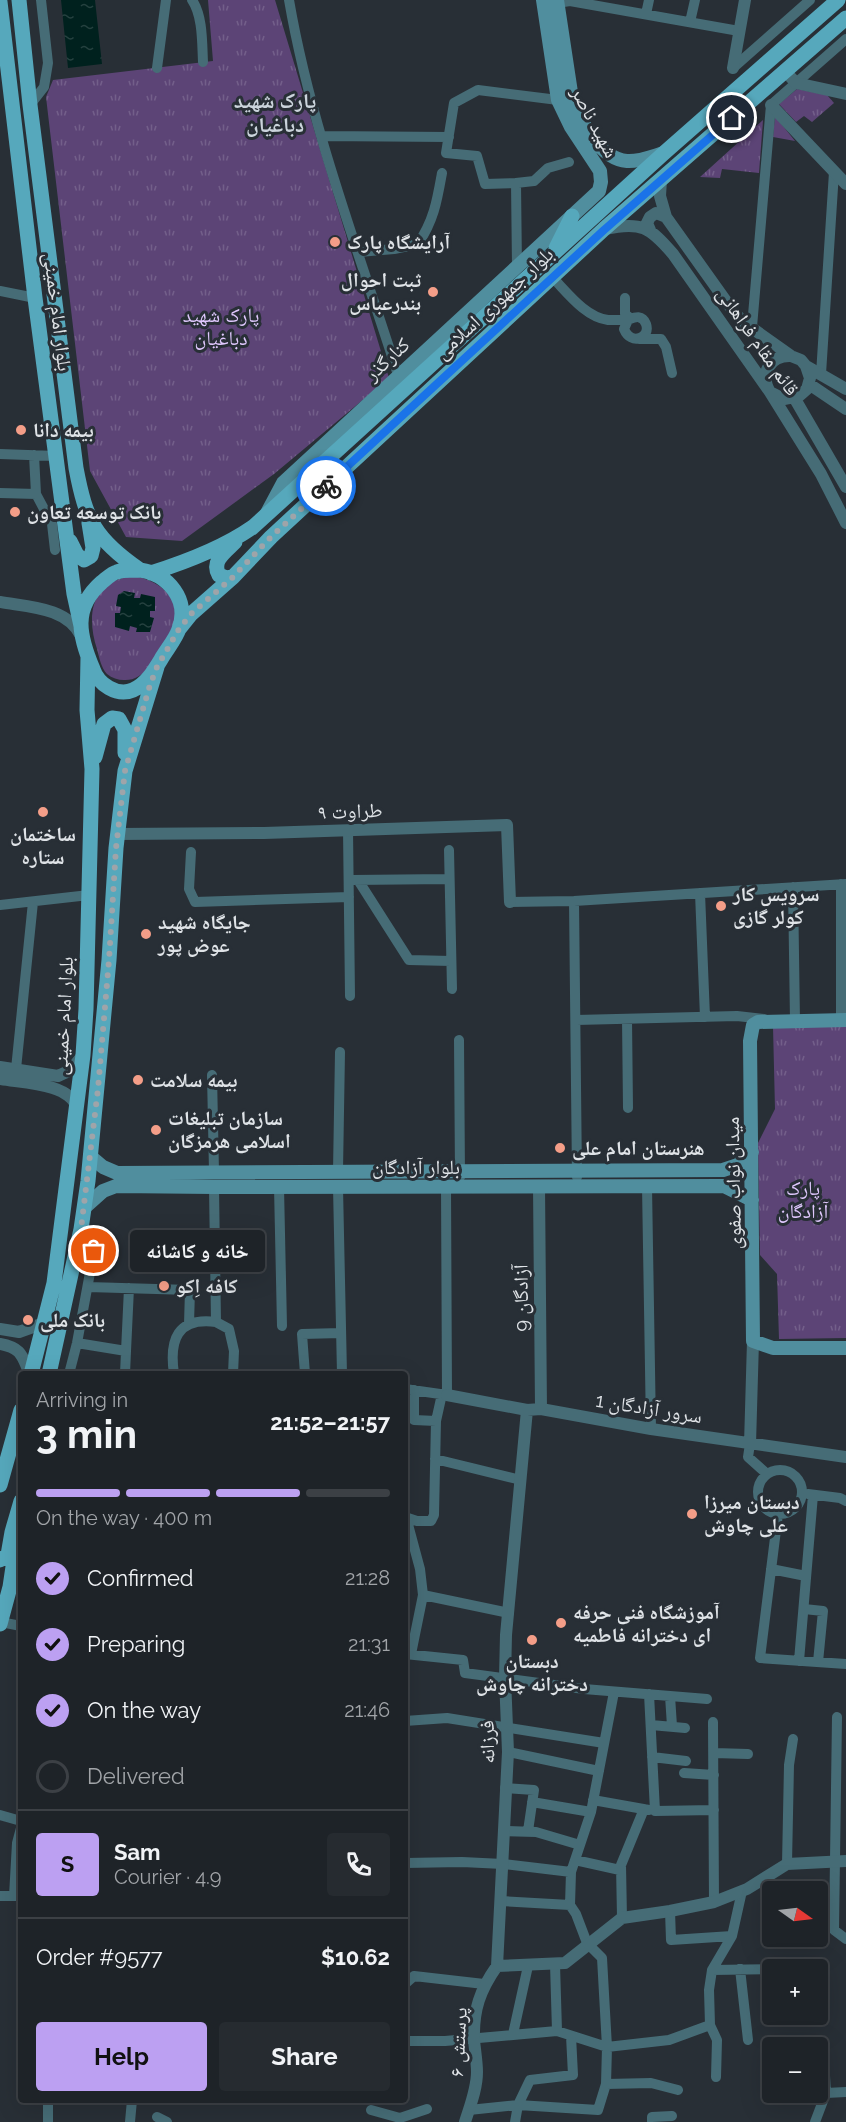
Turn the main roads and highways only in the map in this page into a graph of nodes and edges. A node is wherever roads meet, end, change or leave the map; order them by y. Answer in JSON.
{"nodes":[{"id":1,"x":19,"y":0,"type":"edge"},
{"id":2,"x":543,"y":0,"type":"edge"},
{"id":3,"x":838,"y":0,"type":"edge"},
{"id":4,"x":564,"y":1,"type":"edge"},
{"id":5,"x":0,"y":2,"type":"edge"},
{"id":6,"x":846,"y":18,"type":"edge"},
{"id":7,"x":664,"y":153,"type":"junction"},
{"id":8,"x":572,"y":216,"type":"junction"},
{"id":9,"x":551,"y":258,"type":"junction"},
{"id":10,"x":266,"y":515,"type":"junction"},
{"id":11,"x":88,"y":517,"type":"junction"},
{"id":12,"x":241,"y":535,"type":"junction"},
{"id":13,"x":67,"y":536,"type":"junction"},
{"id":14,"x":146,"y":572,"type":"junction"},
{"id":15,"x":233,"y":577,"type":"junction"},
{"id":16,"x":79,"y":629,"type":"junction"},
{"id":17,"x":179,"y":629,"type":"junction"},
{"id":18,"x":87,"y":657,"type":"junction"},
{"id":19,"x":157,"y":667,"type":"junction"},
{"id":20,"x":92,"y":770,"type":"junction"},
{"id":21,"x":125,"y":771,"type":"junction"},
{"id":22,"x":844,"y":1020,"type":"edge"},
{"id":23,"x":752,"y":1152,"type":"junction"},
{"id":24,"x":90,"y":1156,"type":"junction"},
{"id":25,"x":723,"y":1170,"type":"junction"},
{"id":26,"x":338,"y":1171,"type":"junction"},
{"id":27,"x":214,"y":1172,"type":"junction"},
{"id":28,"x":724,"y":1186,"type":"junction"},
{"id":29,"x":214,"y":1187,"type":"junction"},
{"id":30,"x":338,"y":1187,"type":"junction"},
{"id":31,"x":752,"y":1200,"type":"junction"},
{"id":32,"x":84,"y":1209,"type":"junction"},
{"id":33,"x":846,"y":1348,"type":"edge"},
{"id":34,"x":32,"y":1371,"type":"edge"},
{"id":35,"x":50,"y":1371,"type":"edge"},
{"id":36,"x":18,"y":1421,"type":"edge"},
{"id":37,"x":0,"y":1485,"type":"edge"},
{"id":38,"x":18,"y":1511,"type":"edge"},
{"id":39,"x":18,"y":1525,"type":"edge"},
{"id":40,"x":0,"y":1560,"type":"edge"},
{"id":41,"x":5,"y":1583,"type":"edge"},
{"id":42,"x":0,"y":1623,"type":"edge"}],
"edges":[{"from":1,"to":11,"type":"main road","name":"بلوار امام خمینی"},
{"from":2,"to":8,"type":"main road","name":"شهید ناصر"},
{"from":3,"to":7,"type":"main road","name":"بلوار جمهوری اسلامی"},
{"from":4,"to":7,"type":"main road","name":"شهید ناصر"},
{"from":5,"to":13,"type":"main road","name":"بلوار امام خمینی"},
{"from":6,"to":15,"type":"main road","name":"بلوار جمهوری اسلامی"},
{"from":7,"to":9,"type":"main road","name":"بلوار جمهوری اسلامی"},
{"from":8,"to":9,"type":"main road"},
{"from":8,"to":10,"type":"main road","name":"کنارگذر"},
{"from":9,"to":10,"type":"main road","name":"بلوار جمهوری اسلامی"},
{"from":10,"to":12,"type":"main road","name":"بلوار جمهوری اسلامی"},
{"from":11,"to":13,"type":"main road"},
{"from":11,"to":14,"type":"main road","name":"بلوار امام خمینی"},
{"from":12,"to":14,"type":"main road","name":"بلوار جمهوری اسلامی"},
{"from":12,"to":15,"type":"main road"},
{"from":13,"to":16,"type":"main road","name":"بلوار امام خمینی"},
{"from":14,"to":16,"type":"main road"},
{"from":14,"to":17,"type":"main road"},
{"from":15,"to":17,"type":"main road","name":"بلوار جمهوری اسلامی"},
{"from":16,"to":18,"type":"main road"},
{"from":17,"to":19,"type":"main road"},
{"from":18,"to":19,"type":"main road"},
{"from":18,"to":20,"type":"main road","name":"بلوار امام خمینی"},
{"from":19,"to":21,"type":"main road","name":"بلوار امام خمینی"},
{"from":20,"to":21,"type":"main road"},
{"from":20,"to":34,"type":"main road","name":"بلوار امام خمینی"},
{"from":21,"to":24,"type":"main road","name":"بلوار امام خمینی"},
{"from":22,"to":23,"type":"main road","name":"میدان نواب صفوی"},
{"from":23,"to":25,"type":"main road","name":"بلوار آزادگان"},
{"from":23,"to":31,"type":"main road","name":"میدان نواب صفوی"},
{"from":24,"to":27,"type":"main road","name":"بلوار آزادگان"},
{"from":24,"to":32,"type":"main road","name":"بلوار امام خمینی"},
{"from":25,"to":26,"type":"main road","name":"بلوار آزادگان"},
{"from":25,"to":28,"type":"main road"},
{"from":26,"to":27,"type":"main road","name":"بلوار آزادگان"},
{"from":26,"to":30,"type":"main road"},
{"from":27,"to":29,"type":"main road"},
{"from":28,"to":30,"type":"main road","name":"بلوار آزادگان"},
{"from":28,"to":31,"type":"main road","name":"بلوار آزادگان"},
{"from":29,"to":30,"type":"main road","name":"بلوار آزادگان"},
{"from":29,"to":32,"type":"main road","name":"بلوار آزادگان"},
{"from":31,"to":33,"type":"main road","name":"میدان نواب صفوی"},
{"from":32,"to":35,"type":"main road","name":"بلوار امام خمینی"},
{"from":36,"to":37,"type":"main road"},
{"from":38,"to":40,"type":"main road"},
{"from":39,"to":41,"type":"main road"},
{"from":41,"to":42,"type":"main road"}]}
